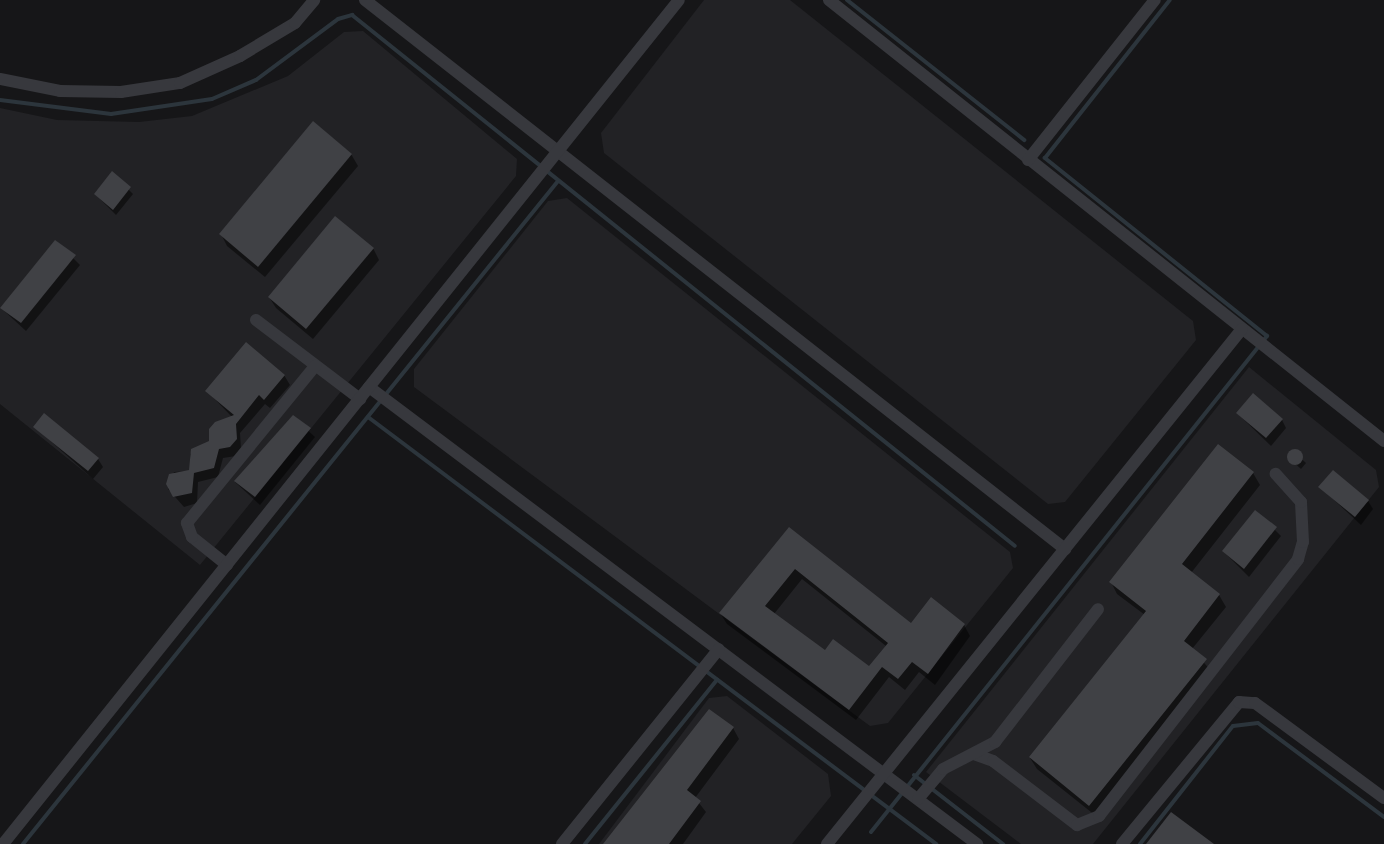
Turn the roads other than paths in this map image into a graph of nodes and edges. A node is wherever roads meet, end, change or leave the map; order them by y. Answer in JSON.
{"nodes":[{"id":1,"x":314,"y":0,"type":"edge"},
{"id":2,"x":365,"y":0,"type":"edge"},
{"id":3,"x":679,"y":0,"type":"edge"},
{"id":4,"x":829,"y":0,"type":"edge"},
{"id":5,"x":1155,"y":0,"type":"edge"},
{"id":6,"x":0,"y":79,"type":"edge"},
{"id":7,"x":559,"y":150,"type":"junction"},
{"id":8,"x":1028,"y":160,"type":"junction"},
{"id":9,"x":256,"y":320,"type":"dead end"},
{"id":10,"x":1242,"y":329,"type":"junction"},
{"id":11,"x":315,"y":366,"type":"junction"},
{"id":12,"x":370,"y":387,"type":"junction"},
{"id":13,"x":360,"y":399,"type":"junction"},
{"id":14,"x":1384,"y":441,"type":"edge"},
{"id":15,"x":1276,"y":474,"type":"dead end"},
{"id":16,"x":1065,"y":549,"type":"junction"},
{"id":17,"x":226,"y":565,"type":"junction"},
{"id":18,"x":1098,"y":609,"type":"dead end"},
{"id":19,"x":719,"y":649,"type":"junction"},
{"id":20,"x":974,"y":754,"type":"junction"},
{"id":21,"x":883,"y":772,"type":"junction"},
{"id":22,"x":1384,"y":798,"type":"edge"},
{"id":23,"x":918,"y":799,"type":"junction"},
{"id":24,"x":3,"y":844,"type":"edge"},
{"id":25,"x":562,"y":844,"type":"edge"},
{"id":26,"x":826,"y":844,"type":"edge"},
{"id":27,"x":977,"y":844,"type":"edge"},
{"id":28,"x":1122,"y":844,"type":"edge"}],
"edges":[{"from":1,"to":6,"type":"lane"},
{"from":2,"to":7,"type":"lane"},
{"from":3,"to":7,"type":"lane"},
{"from":4,"to":8,"type":"lane"},
{"from":5,"to":8,"type":"lane"},
{"from":7,"to":12,"type":"lane"},
{"from":7,"to":16,"type":"lane"},
{"from":8,"to":10,"type":"lane"},
{"from":9,"to":11,"type":"lane"},
{"from":10,"to":14,"type":"lane"},
{"from":10,"to":16,"type":"lane"},
{"from":11,"to":13,"type":"lane"},
{"from":11,"to":17,"type":"lane"},
{"from":12,"to":13,"type":"lane"},
{"from":12,"to":19,"type":"lane"},
{"from":13,"to":17,"type":"lane"},
{"from":15,"to":20,"type":"lane"},
{"from":16,"to":21,"type":"lane"},
{"from":17,"to":24,"type":"lane"},
{"from":18,"to":20,"type":"lane"},
{"from":19,"to":21,"type":"lane"},
{"from":19,"to":25,"type":"lane"},
{"from":20,"to":23,"type":"lane"},
{"from":21,"to":23,"type":"lane"},
{"from":21,"to":26,"type":"lane"},
{"from":22,"to":28,"type":"lane"},
{"from":23,"to":27,"type":"lane"}]}
